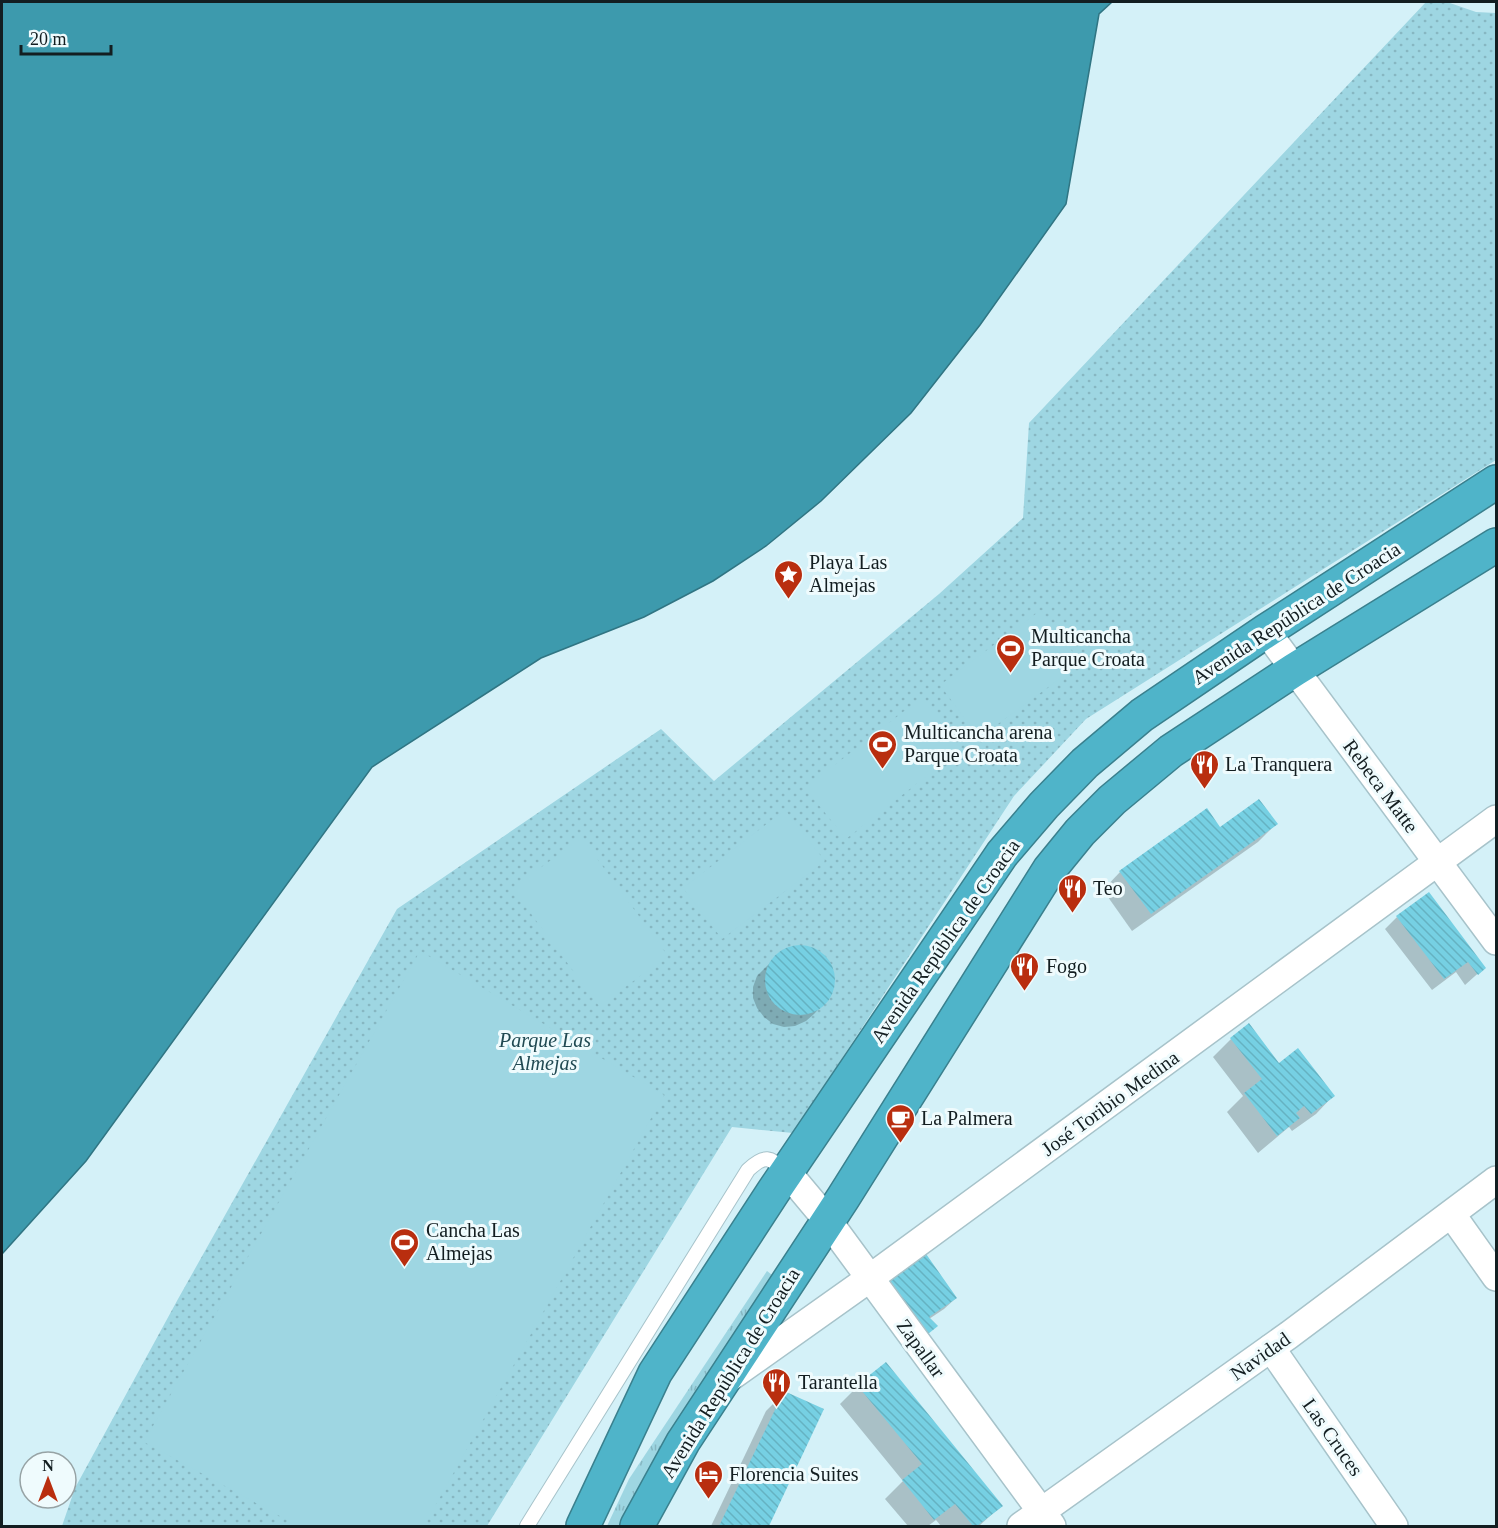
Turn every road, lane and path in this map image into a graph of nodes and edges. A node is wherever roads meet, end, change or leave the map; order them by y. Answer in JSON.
{"nodes":[{"id":1,"x":1497,"y":482,"type":"edge"},
{"id":2,"x":1497,"y":545,"type":"edge"},
{"id":3,"x":1266,"y":631,"type":"junction"},
{"id":4,"x":1294,"y":670,"type":"junction"},
{"id":5,"x":1497,"y":819,"type":"edge"},
{"id":6,"x":1438,"y":862,"type":"junction"},
{"id":7,"x":1497,"y":941,"type":"edge"},
{"id":8,"x":787,"y":1172,"type":"junction"},
{"id":9,"x":1497,"y":1180,"type":"edge"},
{"id":10,"x":1452,"y":1215,"type":"junction"},
{"id":11,"x":828,"y":1221,"type":"junction"},
{"id":12,"x":1497,"y":1277,"type":"edge"},
{"id":13,"x":870,"y":1278,"type":"junction"},
{"id":14,"x":1271,"y":1348,"type":"junction"},
{"id":15,"x":721,"y":1384,"type":"junction"},
{"id":16,"x":1038,"y":1522,"type":"edge"},
{"id":17,"x":527,"y":1527,"type":"edge"},
{"id":18,"x":583,"y":1527,"type":"edge"},
{"id":19,"x":637,"y":1527,"type":"edge"},
{"id":20,"x":1394,"y":1527,"type":"edge"}],
"edges":[{"from":1,"to":3,"type":"highway","name":"Avenida República de Croacia"},
{"from":2,"to":4,"type":"highway","name":"Avenida República de Croacia"},
{"from":3,"to":4,"type":"street","name":"Rebeca Matte"},
{"from":3,"to":8,"type":"highway","name":"Avenida República de Croacia"},
{"from":4,"to":6,"type":"street","name":"Rebeca Matte"},
{"from":4,"to":11,"type":"highway","name":"Avenida República de Croacia"},
{"from":5,"to":6,"type":"street","name":"José Toribio Medina"},
{"from":6,"to":7,"type":"street","name":"Rebeca Matte"},
{"from":6,"to":13,"type":"street","name":"José Toribio Medina"},
{"from":8,"to":11,"type":"street","name":"Zapallar"},
{"from":8,"to":17,"type":"lane"},
{"from":8,"to":18,"type":"highway","name":"Avenida República de Croacia"},
{"from":9,"to":10,"type":"street","name":"Navidad"},
{"from":10,"to":12,"type":"street"},
{"from":10,"to":14,"type":"street","name":"Navidad"},
{"from":11,"to":13,"type":"street","name":"Zapallar"},
{"from":11,"to":15,"type":"highway","name":"Avenida República de Croacia"},
{"from":13,"to":15,"type":"street","name":"José Toribio Medina"},
{"from":13,"to":16,"type":"street","name":"Zapallar"},
{"from":14,"to":16,"type":"street","name":"Navidad"},
{"from":14,"to":20,"type":"street","name":"Las Cruces"},
{"from":15,"to":19,"type":"highway","name":"Avenida República de Croacia"}]}
